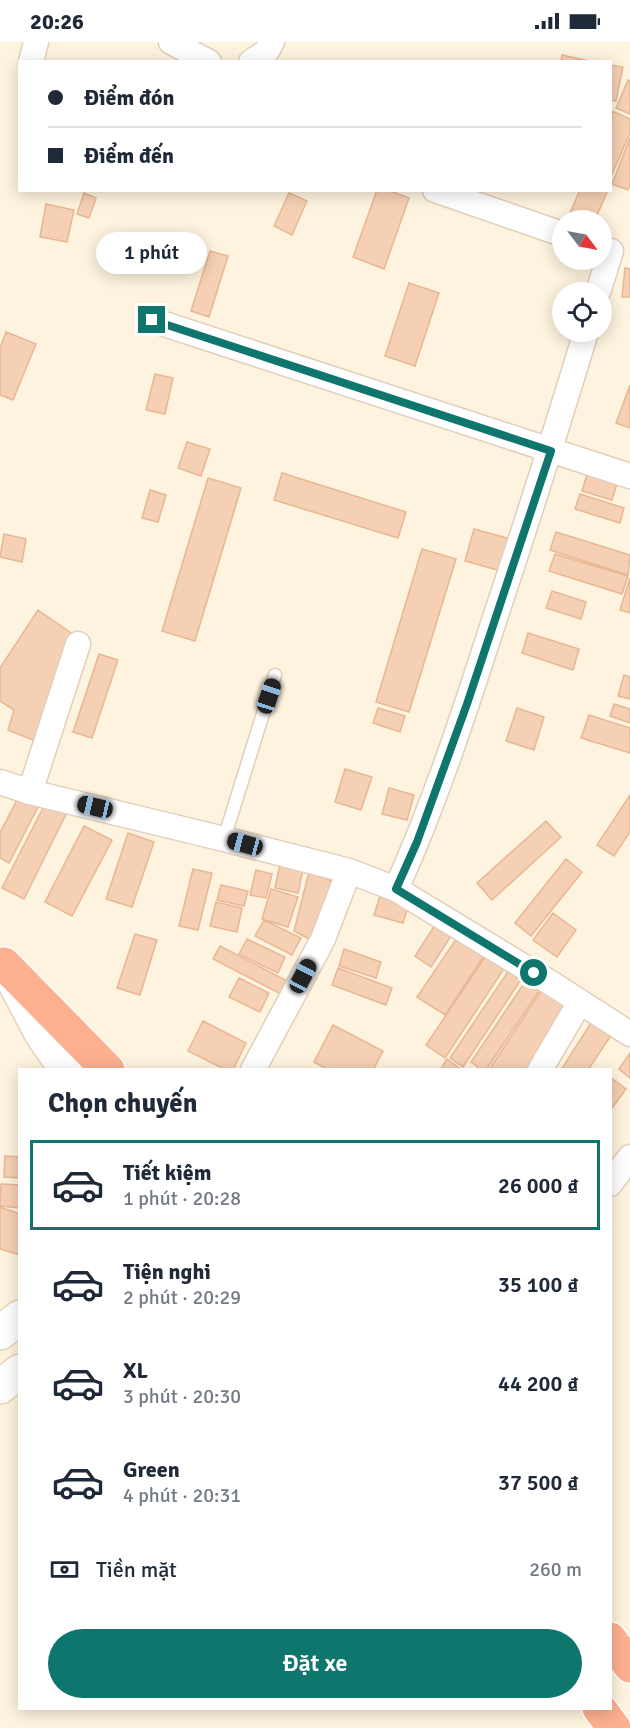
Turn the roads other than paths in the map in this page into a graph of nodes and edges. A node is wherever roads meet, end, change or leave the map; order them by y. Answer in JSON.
{"nodes":[{"id":1,"x":36,"y":42,"type":"edge"},
{"id":2,"x":171,"y":42,"type":"edge"},
{"id":3,"x":32,"y":60,"type":"edge"},
{"id":4,"x":205,"y":60,"type":"edge"},
{"id":5,"x":441,"y":192,"type":"edge"},
{"id":6,"x":552,"y":231,"type":"edge"},
{"id":7,"x":614,"y":252,"type":"edge"},
{"id":8,"x":602,"y":282,"type":"edge"},
{"id":9,"x":152,"y":320,"type":"dead end"},
{"id":10,"x":583,"y":342,"type":"edge"},
{"id":11,"x":551,"y":451,"type":"junction"},
{"id":12,"x":630,"y":476,"type":"edge"},
{"id":13,"x":78,"y":644,"type":"dead end"},
{"id":14,"x":275,"y":675,"type":"dead end"},
{"id":15,"x":0,"y":782,"type":"edge"},
{"id":16,"x":30,"y":792,"type":"junction"},
{"id":17,"x":224,"y":839,"type":"junction"},
{"id":18,"x":348,"y":871,"type":"junction"},
{"id":19,"x":396,"y":889,"type":"junction"},
{"id":20,"x":2,"y":962,"type":"edge"},
{"id":21,"x":580,"y":1002,"type":"junction"},
{"id":22,"x":630,"y":1034,"type":"edge"},
{"id":23,"x":65,"y":1068,"type":"edge"},
{"id":24,"x":86,"y":1068,"type":"edge"},
{"id":25,"x":106,"y":1068,"type":"edge"},
{"id":26,"x":254,"y":1068,"type":"edge"},
{"id":27,"x":541,"y":1068,"type":"edge"},
{"id":28,"x":630,"y":1157,"type":"edge"},
{"id":29,"x":612,"y":1181,"type":"edge"},
{"id":30,"x":18,"y":1319,"type":"edge"},
{"id":31,"x":0,"y":1333,"type":"edge"},
{"id":32,"x":18,"y":1373,"type":"edge"},
{"id":33,"x":0,"y":1387,"type":"edge"},
{"id":34,"x":612,"y":1642,"type":"edge"},
{"id":35,"x":630,"y":1666,"type":"edge"},
{"id":36,"x":600,"y":1710,"type":"edge"},
{"id":37,"x":614,"y":1728,"type":"edge"}],
"edges":[{"from":1,"to":3,"type":"street"},
{"from":2,"to":4,"type":"street"},
{"from":5,"to":6,"type":"street"},
{"from":7,"to":8,"type":"street"},
{"from":9,"to":11,"type":"street"},
{"from":10,"to":11,"type":"street"},
{"from":11,"to":12,"type":"street"},
{"from":11,"to":19,"type":"street"},
{"from":13,"to":16,"type":"street"},
{"from":14,"to":17,"type":"lane"},
{"from":15,"to":16,"type":"street"},
{"from":16,"to":17,"type":"street"},
{"from":17,"to":18,"type":"street"},
{"from":18,"to":19,"type":"street"},
{"from":18,"to":26,"type":"street"},
{"from":19,"to":21,"type":"street"},
{"from":20,"to":23,"type":"main road"},
{"from":20,"to":24,"type":"highway"},
{"from":20,"to":25,"type":"highway"},
{"from":21,"to":22,"type":"street"},
{"from":21,"to":27,"type":"street"},
{"from":28,"to":29,"type":"street"},
{"from":30,"to":31,"type":"main road"},
{"from":32,"to":33,"type":"main road"},
{"from":34,"to":35,"type":"highway"},
{"from":36,"to":37,"type":"highway"}]}
